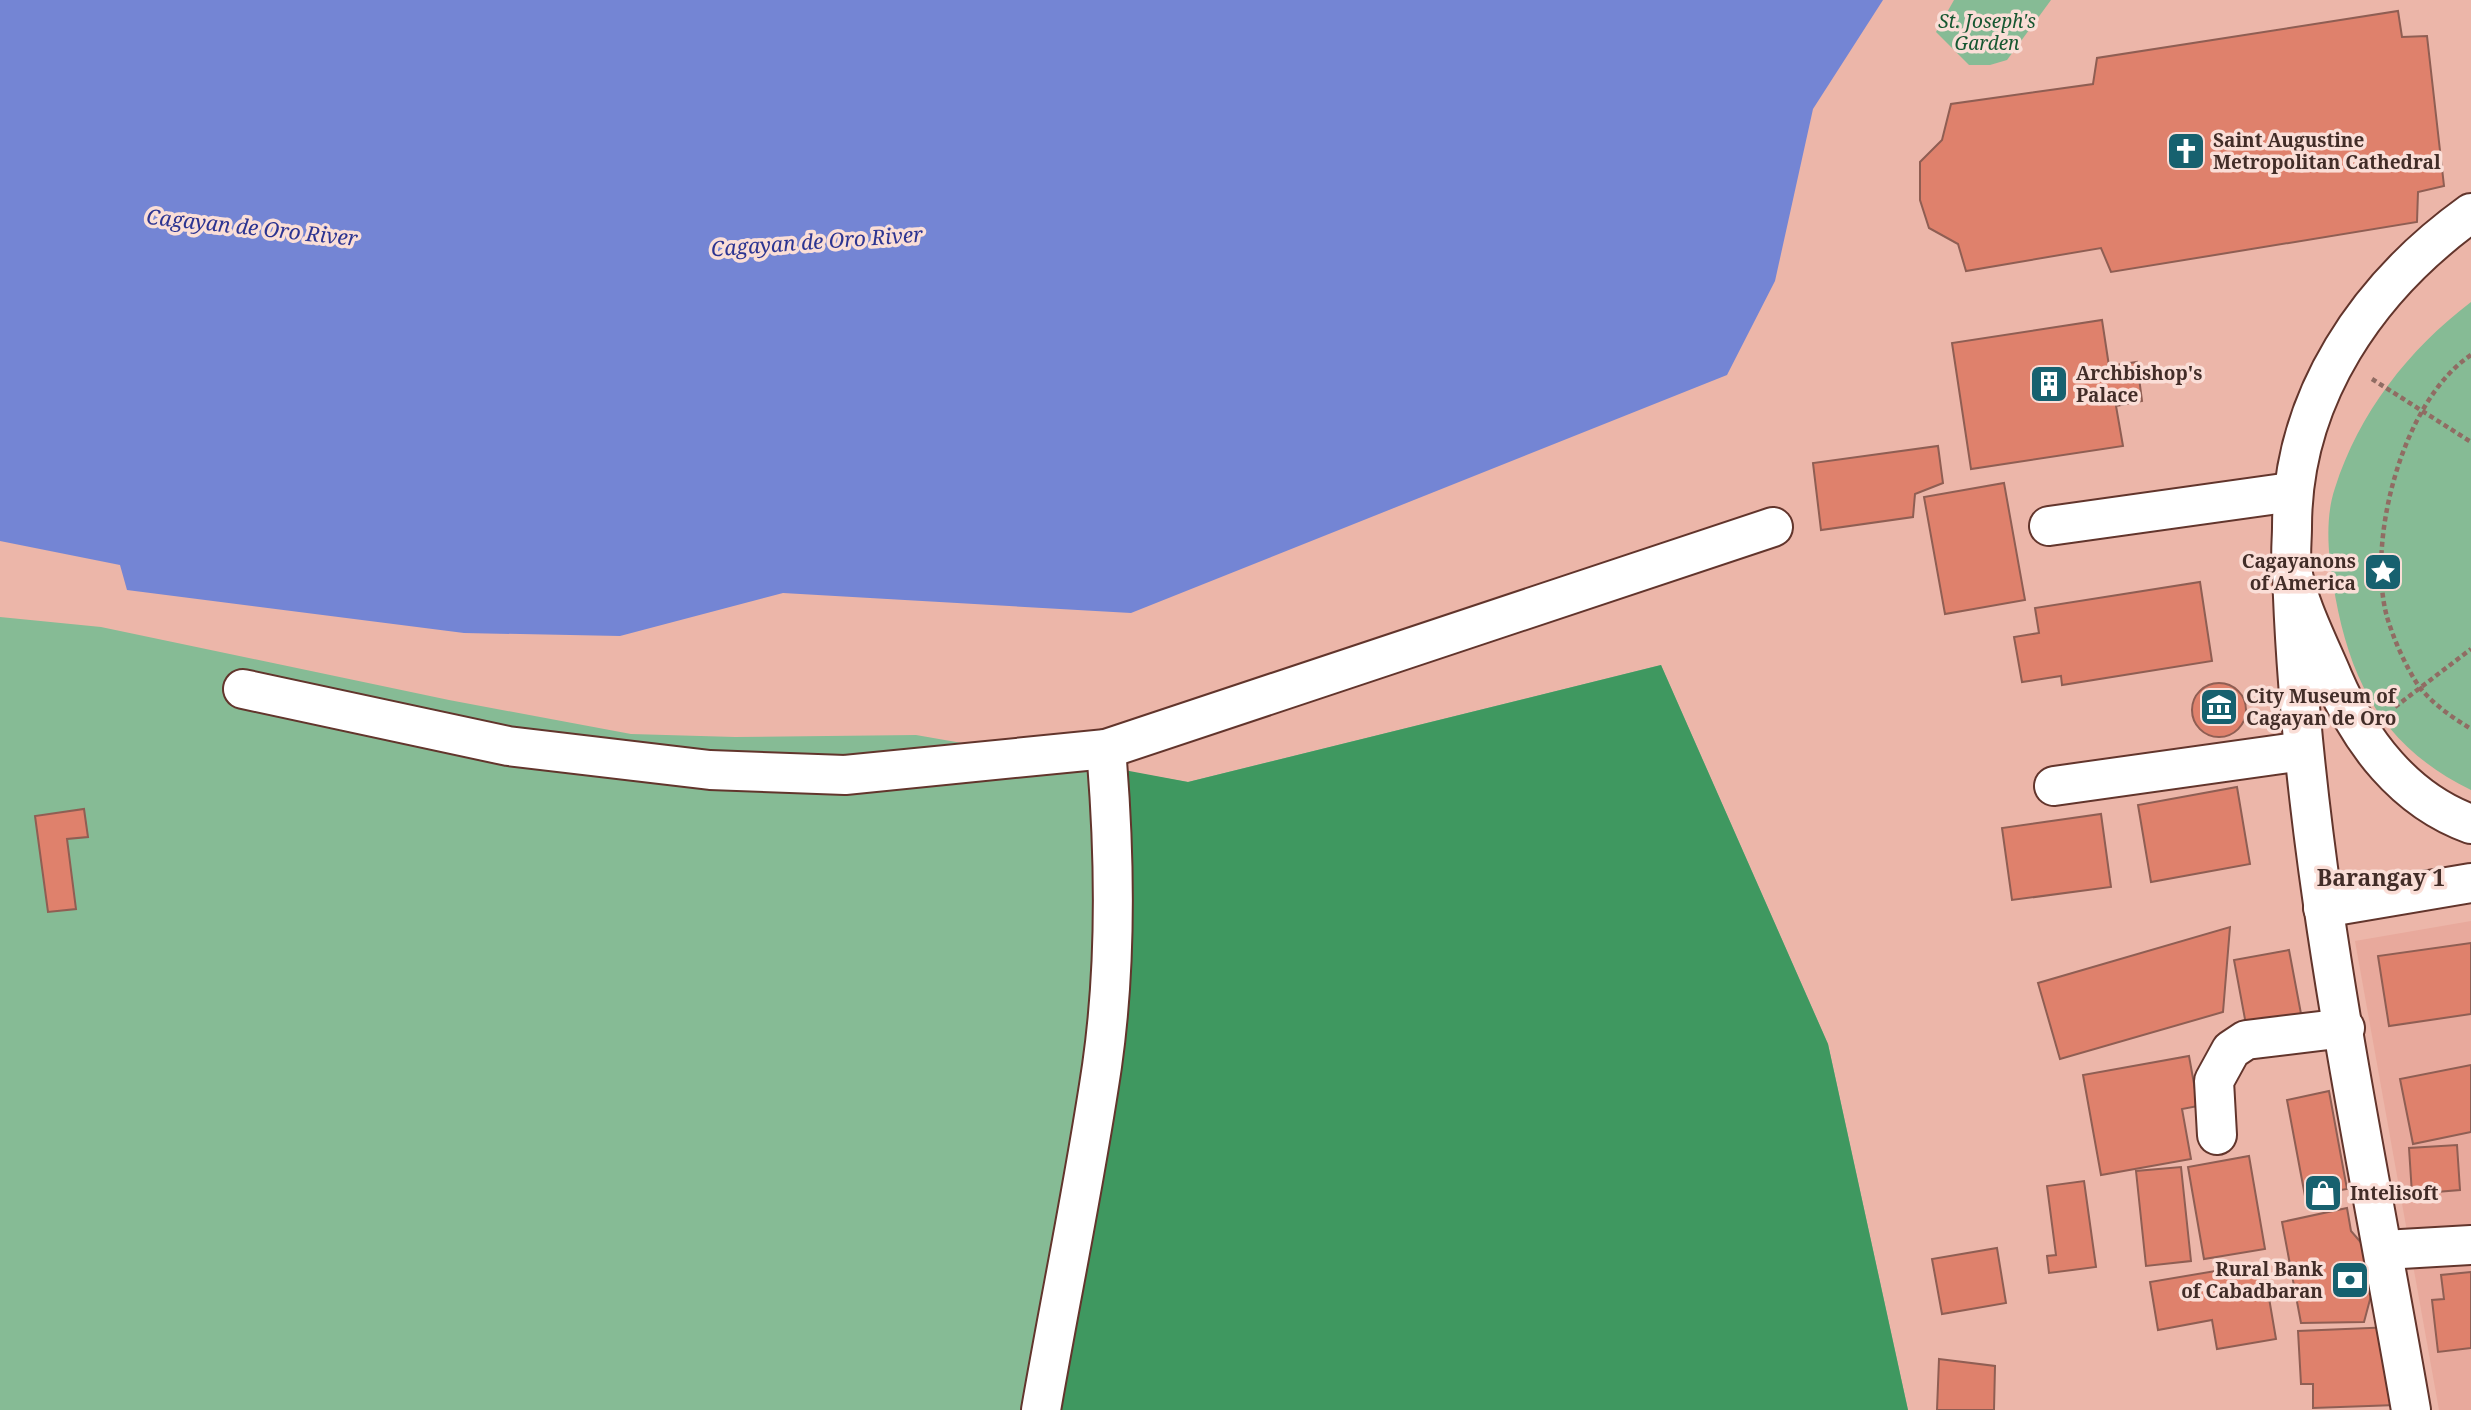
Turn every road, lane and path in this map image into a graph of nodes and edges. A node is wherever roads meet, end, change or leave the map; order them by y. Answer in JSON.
{"nodes":[{"id":1,"x":2471,"y":213,"type":"edge"},
{"id":2,"x":2471,"y":355,"type":"edge"},
{"id":3,"x":2336,"y":356,"type":"junction"},
{"id":4,"x":2421,"y":411,"type":"junction"},
{"id":5,"x":2471,"y":442,"type":"edge"},
{"id":6,"x":2292,"y":492,"type":"junction"},
{"id":7,"x":2049,"y":526,"type":"dead end"},
{"id":8,"x":1773,"y":527,"type":"dead end"},
{"id":9,"x":2292,"y":569,"type":"junction"},
{"id":10,"x":2471,"y":649,"type":"edge"},
{"id":11,"x":2419,"y":686,"type":"junction"},
{"id":12,"x":243,"y":689,"type":"dead end"},
{"id":13,"x":2471,"y":729,"type":"edge"},
{"id":14,"x":2362,"y":734,"type":"junction"},
{"id":15,"x":1107,"y":749,"type":"junction"},
{"id":16,"x":2303,"y":751,"type":"junction"},
{"id":17,"x":2054,"y":786,"type":"dead end"},
{"id":18,"x":2471,"y":824,"type":"edge"},
{"id":19,"x":2471,"y":883,"type":"edge"},
{"id":20,"x":2323,"y":908,"type":"junction"},
{"id":21,"x":2345,"y":1027,"type":"junction"},
{"id":22,"x":2217,"y":1135,"type":"dead end"},
{"id":23,"x":2471,"y":1245,"type":"edge"},
{"id":24,"x":2384,"y":1250,"type":"junction"},
{"id":25,"x":1041,"y":1410,"type":"edge"},
{"id":26,"x":2411,"y":1410,"type":"edge"}],
"edges":[{"from":1,"to":3,"type":"street"},
{"from":2,"to":4,"type":"path"},
{"from":3,"to":4,"type":"path"},
{"from":3,"to":6,"type":"street"},
{"from":4,"to":5,"type":"path"},
{"from":4,"to":11,"type":"path"},
{"from":6,"to":7,"type":"street"},
{"from":6,"to":9,"type":"street"},
{"from":8,"to":15,"type":"street"},
{"from":9,"to":14,"type":"street"},
{"from":9,"to":16,"type":"street"},
{"from":10,"to":11,"type":"path"},
{"from":11,"to":13,"type":"path"},
{"from":11,"to":14,"type":"path"},
{"from":12,"to":15,"type":"street"},
{"from":14,"to":18,"type":"street"},
{"from":15,"to":25,"type":"street"},
{"from":16,"to":17,"type":"street"},
{"from":16,"to":20,"type":"street"},
{"from":19,"to":20,"type":"street"},
{"from":20,"to":21,"type":"street"},
{"from":21,"to":22,"type":"street"},
{"from":21,"to":24,"type":"street"},
{"from":23,"to":24,"type":"street"},
{"from":24,"to":26,"type":"street"}]}
